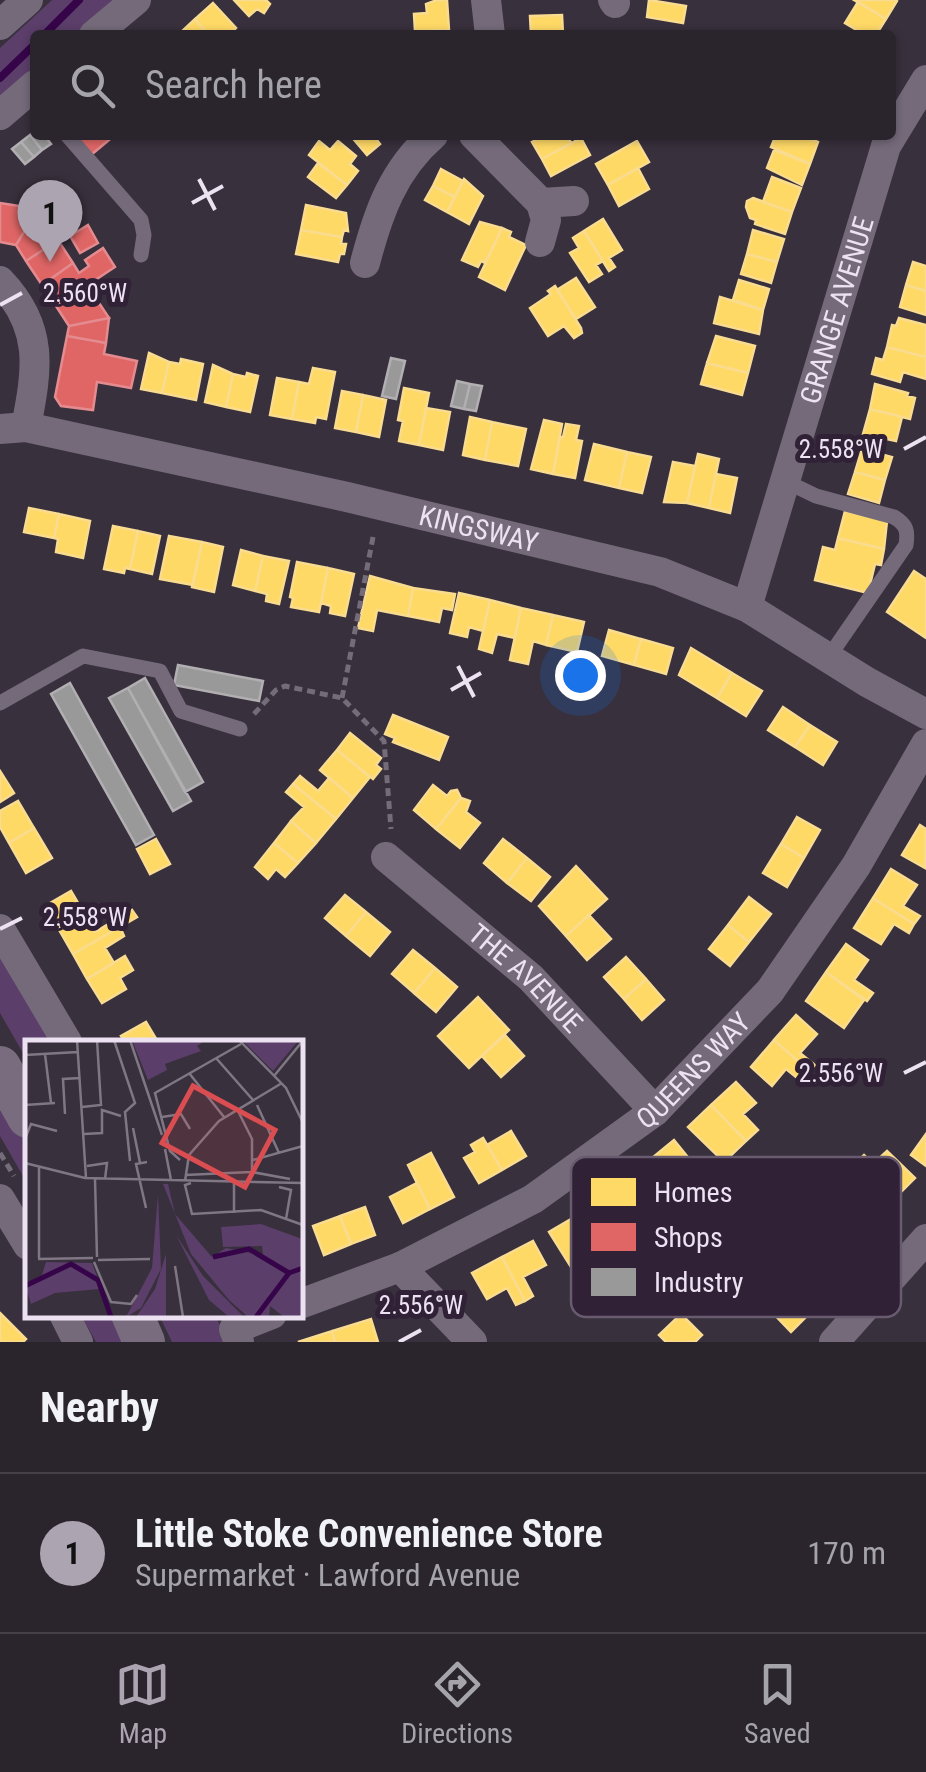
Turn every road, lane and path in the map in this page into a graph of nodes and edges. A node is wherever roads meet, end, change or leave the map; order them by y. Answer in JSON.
{"nodes":[{"id":1,"x":28,"y":0,"type":"edge"},
{"id":2,"x":136,"y":0,"type":"edge"},
{"id":3,"x":490,"y":1,"type":"edge"},
{"id":4,"x":0,"y":25,"type":"edge"},
{"id":5,"x":100,"y":30,"type":"edge"},
{"id":6,"x":490,"y":30,"type":"edge"},
{"id":7,"x":926,"y":80,"type":"edge"},
{"id":8,"x":30,"y":93,"type":"edge"},
{"id":9,"x":0,"y":114,"type":"edge"},
{"id":10,"x":896,"y":130,"type":"edge"},
{"id":11,"x":71,"y":140,"type":"edge"},
{"id":12,"x":429,"y":140,"type":"edge"},
{"id":13,"x":479,"y":140,"type":"edge"},
{"id":14,"x":890,"y":140,"type":"edge"},
{"id":15,"x":574,"y":201,"type":"dead end"},
{"id":16,"x":541,"y":203,"type":"junction"},
{"id":17,"x":540,"y":242,"type":"dead end"},
{"id":18,"x":141,"y":255,"type":"dead end"},
{"id":19,"x":365,"y":263,"type":"dead end"},
{"id":20,"x":0,"y":281,"type":"edge"},
{"id":21,"x":13,"y":428,"type":"edge"},
{"id":22,"x":784,"y":481,"type":"junction"},
{"id":23,"x":380,"y":505,"type":"junction"},
{"id":24,"x":747,"y":606,"type":"junction"},
{"id":25,"x":828,"y":658,"type":"junction"},
{"id":26,"x":342,"y":698,"type":"junction"},
{"id":27,"x":0,"y":702,"type":"edge"},
{"id":28,"x":926,"y":714,"type":"edge"},
{"id":29,"x":240,"y":729,"type":"joint"},
{"id":30,"x":926,"y":744,"type":"edge"},
{"id":31,"x":386,"y":857,"type":"joint"},
{"id":32,"x":0,"y":929,"type":"edge"},
{"id":33,"x":67,"y":1040,"type":"edge"},
{"id":34,"x":0,"y":1068,"type":"edge"},
{"id":35,"x":655,"y":1110,"type":"junction"},
{"id":36,"x":25,"y":1112,"type":"edge"},
{"id":37,"x":591,"y":1157,"type":"edge"},
{"id":38,"x":571,"y":1172,"type":"edge"},
{"id":39,"x":926,"y":1239,"type":"edge"},
{"id":40,"x":400,"y":1267,"type":"junction"},
{"id":41,"x":901,"y":1267,"type":"edge"},
{"id":42,"x":302,"y":1303,"type":"edge"},
{"id":43,"x":66,"y":1317,"type":"edge"},
{"id":44,"x":133,"y":1317,"type":"edge"},
{"id":45,"x":267,"y":1317,"type":"edge"},
{"id":46,"x":236,"y":1335,"type":"edge"},
{"id":47,"x":78,"y":1342,"type":"edge"},
{"id":48,"x":144,"y":1342,"type":"edge"},
{"id":49,"x":472,"y":1342,"type":"edge"}],
"edges":[{"from":1,"to":4,"type":"street"},
{"from":2,"to":5,"type":"street"},
{"from":3,"to":6,"type":"street"},
{"from":7,"to":10,"type":"street","name":"GRANGE AVENUE"},
{"from":8,"to":9,"type":"street"},
{"from":11,"to":18,"type":"lane"},
{"from":12,"to":19,"type":"street"},
{"from":13,"to":16,"type":"street"},
{"from":14,"to":22,"type":"street","name":"GRANGE AVENUE"},
{"from":15,"to":16,"type":"street"},
{"from":16,"to":17,"type":"street"},
{"from":20,"to":21,"type":"street"},
{"from":21,"to":23,"type":"street","name":"KINGSWAY"},
{"from":22,"to":24,"type":"street","name":"GRANGE AVENUE"},
{"from":22,"to":25,"type":"lane"},
{"from":23,"to":24,"type":"street","name":"KINGSWAY"},
{"from":23,"to":26,"type":"path"},
{"from":24,"to":25,"type":"street","name":"KINGSWAY"},
{"from":25,"to":28,"type":"street","name":"KINGSWAY"},
{"from":26,"to":29,"type":"path"},
{"from":26,"to":31,"type":"path"},
{"from":27,"to":29,"type":"lane"},
{"from":30,"to":35,"type":"street","name":"QUEENS WAY"},
{"from":31,"to":35,"type":"street","name":"THE AVENUE"},
{"from":32,"to":33,"type":"street"},
{"from":34,"to":36,"type":"main road"},
{"from":35,"to":37,"type":"street","name":"QUEENS WAY"},
{"from":38,"to":40,"type":"street","name":"QUEENS WAY"},
{"from":39,"to":41,"type":"street"},
{"from":40,"to":42,"type":"street","name":"QUEENS WAY"},
{"from":40,"to":49,"type":"street"},
{"from":43,"to":47,"type":"street"},
{"from":44,"to":48,"type":"main road"},
{"from":45,"to":46,"type":"street"}]}
